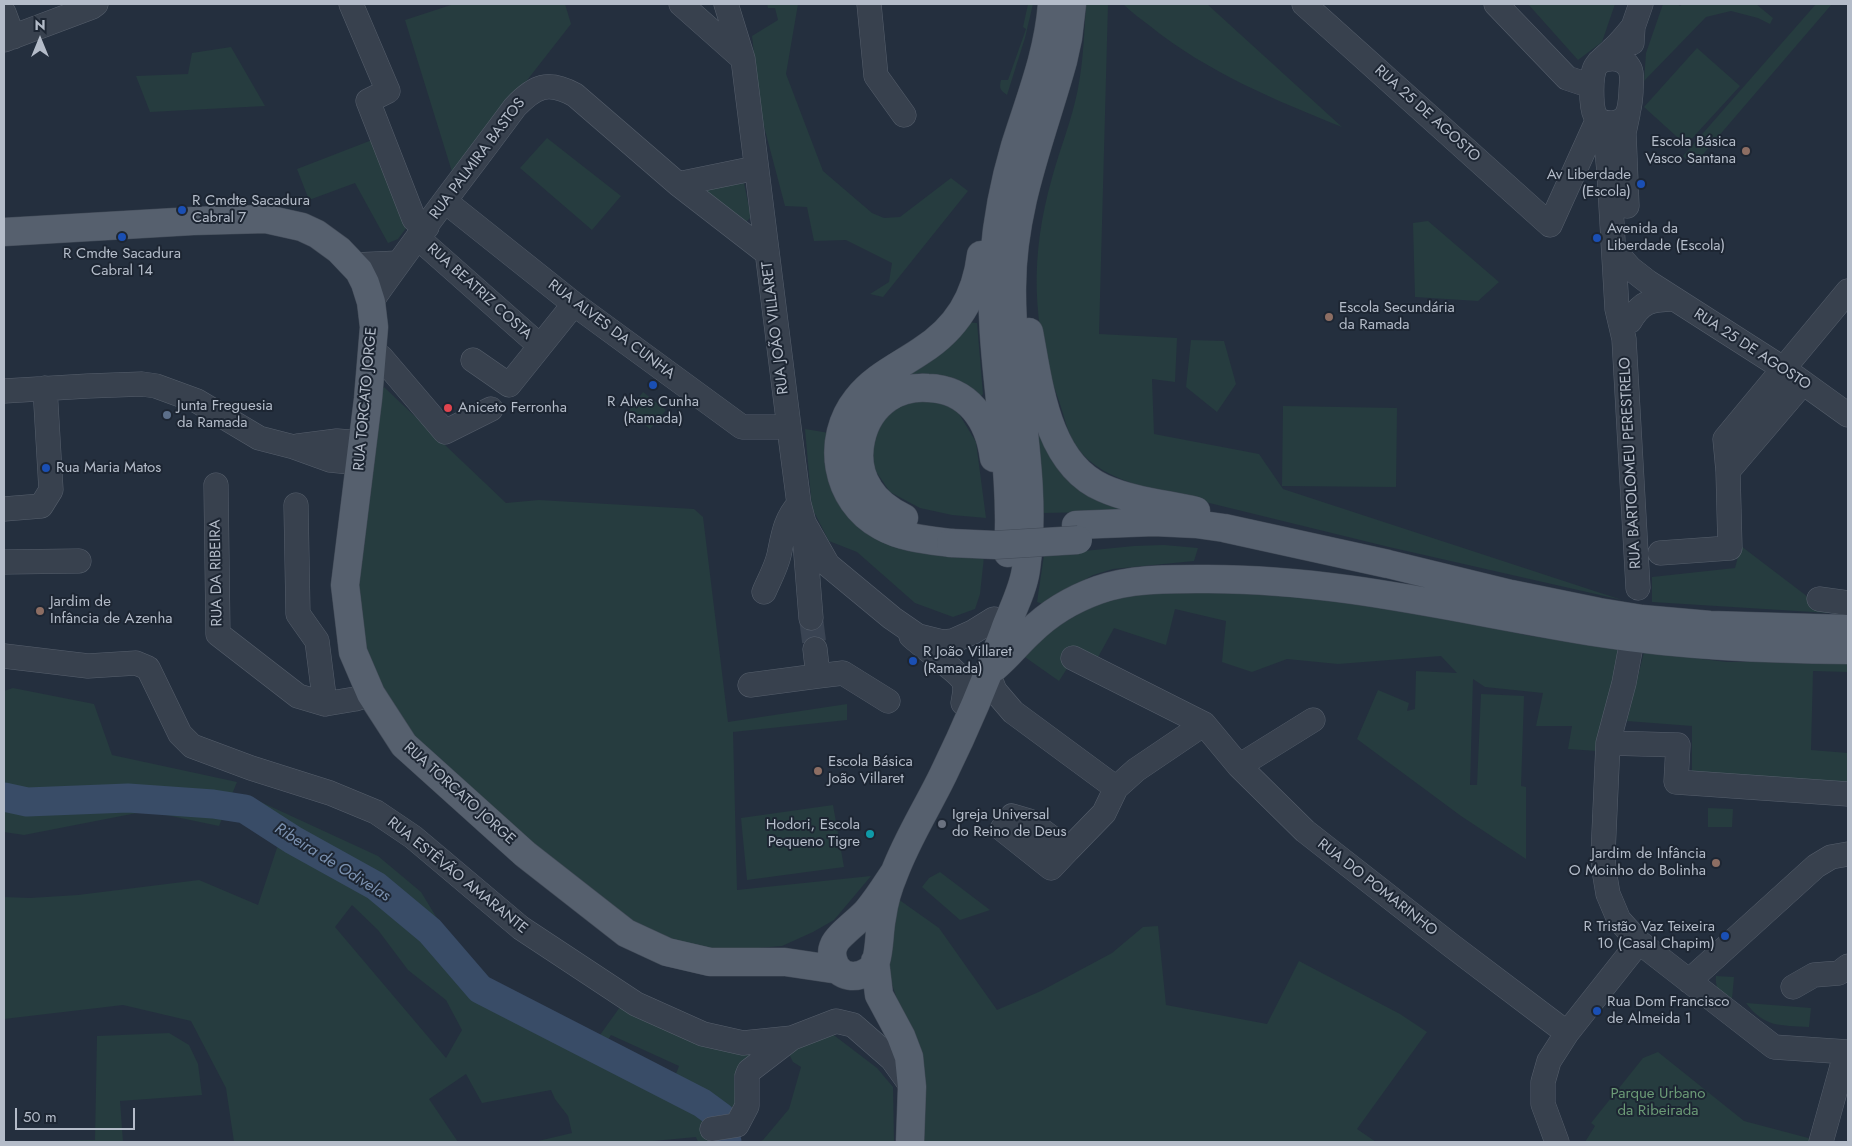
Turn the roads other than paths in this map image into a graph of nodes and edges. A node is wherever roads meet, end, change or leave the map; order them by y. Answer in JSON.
{"nodes":[{"id":1,"x":96,"y":4,"type":"edge"},
{"id":2,"x":351,"y":4,"type":"edge"},
{"id":3,"x":681,"y":4,"type":"edge"},
{"id":4,"x":726,"y":4,"type":"edge"},
{"id":5,"x":869,"y":4,"type":"edge"},
{"id":6,"x":1052,"y":4,"type":"edge"},
{"id":7,"x":1072,"y":4,"type":"edge"},
{"id":8,"x":1304,"y":4,"type":"edge"},
{"id":9,"x":1496,"y":4,"type":"edge"},
{"id":10,"x":1642,"y":4,"type":"edge"},
{"id":11,"x":4,"y":13,"type":"edge"},
{"id":12,"x":1633,"y":27,"type":"junction"},
{"id":13,"x":8,"y":38,"type":"edge"},
{"id":14,"x":743,"y":59,"type":"junction"},
{"id":15,"x":1596,"y":73,"type":"junction"},
{"id":16,"x":1631,"y":77,"type":"junction"},
{"id":17,"x":1628,"y":114,"type":"junction"},
{"id":18,"x":904,"y":115,"type":"dead end"},
{"id":19,"x":1600,"y":120,"type":"junction"},
{"id":20,"x":1576,"y":164,"type":"junction"},
{"id":21,"x":756,"y":168,"type":"junction"},
{"id":22,"x":1617,"y":173,"type":"junction"},
{"id":23,"x":1005,"y":183,"type":"junction"},
{"id":24,"x":678,"y":184,"type":"junction"},
{"id":25,"x":446,"y":202,"type":"junction"},
{"id":26,"x":4,"y":232,"type":"edge"},
{"id":27,"x":1016,"y":232,"type":"junction"},
{"id":28,"x":423,"y":233,"type":"junction"},
{"id":29,"x":1614,"y":250,"type":"junction"},
{"id":30,"x":767,"y":253,"type":"junction"},
{"id":31,"x":398,"y":263,"type":"junction"},
{"id":32,"x":353,"y":264,"type":"junction"},
{"id":33,"x":1630,"y":268,"type":"junction"},
{"id":34,"x":1848,"y":291,"type":"edge"},
{"id":35,"x":1672,"y":298,"type":"junction"},
{"id":36,"x":372,"y":302,"type":"junction"},
{"id":37,"x":574,"y":304,"type":"junction"},
{"id":38,"x":1627,"y":330,"type":"junction"},
{"id":39,"x":540,"y":346,"type":"junction"},
{"id":40,"x":372,"y":354,"type":"junction"},
{"id":41,"x":474,"y":360,"type":"dead end"},
{"id":42,"x":1784,"y":370,"type":"junction"},
{"id":43,"x":1803,"y":383,"type":"junction"},
{"id":44,"x":45,"y":388,"type":"junction"},
{"id":45,"x":4,"y":391,"type":"edge"},
{"id":46,"x":491,"y":409,"type":"dead end"},
{"id":47,"x":1848,"y":416,"type":"edge"},
{"id":48,"x":789,"y":427,"type":"junction"},
{"id":49,"x":362,"y":453,"type":"junction"},
{"id":50,"x":1728,"y":471,"type":"junction"},
{"id":51,"x":216,"y":485,"type":"dead end"},
{"id":52,"x":296,"y":506,"type":"dead end"},
{"id":53,"x":4,"y":509,"type":"edge"},
{"id":54,"x":801,"y":513,"type":"junction"},
{"id":55,"x":1010,"y":527,"type":"junction"},
{"id":56,"x":1077,"y":532,"type":"junction"},
{"id":57,"x":952,"y":537,"type":"junction"},
{"id":58,"x":1660,"y":553,"type":"dead end"},
{"id":59,"x":79,"y":561,"type":"dead end"},
{"id":60,"x":4,"y":562,"type":"edge"},
{"id":61,"x":1388,"y":564,"type":"junction"},
{"id":62,"x":843,"y":578,"type":"junction"},
{"id":63,"x":1638,"y":588,"type":"dead end"},
{"id":64,"x":764,"y":592,"type":"dead end"},
{"id":65,"x":1819,"y":599,"type":"dead end"},
{"id":66,"x":1848,"y":603,"type":"edge"},
{"id":67,"x":892,"y":618,"type":"junction"},
{"id":68,"x":994,"y":619,"type":"junction"},
{"id":69,"x":1569,"y":627,"type":"junction"},
{"id":70,"x":1848,"y":629,"type":"edge"},
{"id":71,"x":815,"y":649,"type":"tunnel mouth"},
{"id":72,"x":1848,"y":650,"type":"edge"},
{"id":73,"x":1630,"y":651,"type":"dead end"},
{"id":74,"x":4,"y":656,"type":"edge"},
{"id":75,"x":1072,"y":658,"type":"dead end"},
{"id":76,"x":988,"y":673,"type":"junction"},
{"id":77,"x":818,"y":676,"type":"junction"},
{"id":78,"x":750,"y":684,"type":"dead end"},
{"id":79,"x":371,"y":694,"type":"junction"},
{"id":80,"x":888,"y":701,"type":"dead end"},
{"id":81,"x":325,"y":704,"type":"junction"},
{"id":82,"x":967,"y":708,"type":"junction"},
{"id":83,"x":1013,"y":712,"type":"junction"},
{"id":84,"x":1313,"y":720,"type":"dead end"},
{"id":85,"x":1204,"y":724,"type":"junction"},
{"id":86,"x":1608,"y":743,"type":"junction"},
{"id":87,"x":1239,"y":766,"type":"junction"},
{"id":88,"x":1116,"y":788,"type":"junction"},
{"id":89,"x":1848,"y":794,"type":"edge"},
{"id":90,"x":1068,"y":850,"type":"dead end"},
{"id":91,"x":1848,"y":854,"type":"edge"},
{"id":92,"x":894,"y":873,"type":"junction"},
{"id":93,"x":841,"y":936,"type":"junction"},
{"id":94,"x":1639,"y":942,"type":"junction"},
{"id":95,"x":876,"y":957,"type":"junction"},
{"id":96,"x":785,"y":962,"type":"junction"},
{"id":97,"x":1848,"y":966,"type":"edge"},
{"id":98,"x":843,"y":973,"type":"junction"},
{"id":99,"x":1689,"y":981,"type":"junction"},
{"id":100,"x":1793,"y":987,"type":"dead end"},
{"id":101,"x":879,"y":995,"type":"junction"},
{"id":102,"x":1567,"y":1033,"type":"junction"},
{"id":103,"x":792,"y":1038,"type":"junction"},
{"id":104,"x":1847,"y":1052,"type":"edge"},
{"id":105,"x":912,"y":1087,"type":"junction"},
{"id":106,"x":712,"y":1129,"type":"dead end"},
{"id":107,"x":1552,"y":1141,"type":"edge"},
{"id":108,"x":910,"y":1142,"type":"edge"},
{"id":109,"x":1821,"y":1142,"type":"edge"}],
"edges":[{"from":1,"to":13,"type":"street"},
{"from":2,"to":28,"type":"street","name":"RUA BEATRIZ COSTA"},
{"from":3,"to":14,"type":"street"},
{"from":4,"to":14,"type":"street","name":"RUA JOÃO VILLARET"},
{"from":5,"to":18,"type":"street"},
{"from":6,"to":23,"type":"main road"},
{"from":7,"to":27,"type":"main road"},
{"from":8,"to":20,"type":"street","name":"RUA 25 DE AGOSTO"},
{"from":9,"to":15,"type":"street"},
{"from":10,"to":12,"type":"street"},
{"from":11,"to":13,"type":"street"},
{"from":12,"to":15,"type":"street"},
{"from":12,"to":16,"type":"street"},
{"from":14,"to":21,"type":"street","name":"RUA JOÃO VILLARET"},
{"from":15,"to":16,"type":"street"},
{"from":15,"to":19,"type":"street"},
{"from":16,"to":17,"type":"street"},
{"from":17,"to":19,"type":"street"},
{"from":17,"to":22,"type":"street"},
{"from":19,"to":20,"type":"street"},
{"from":19,"to":22,"type":"street"},
{"from":20,"to":22,"type":"street"},
{"from":21,"to":24,"type":"street"},
{"from":21,"to":30,"type":"street","name":"RUA JOÃO VILLARET"},
{"from":22,"to":29,"type":"street","name":"RUA BARTOLOMEU PERESTRELO"},
{"from":22,"to":33,"type":"street","name":"RUA BARTOLOMEU PERESTRELO"},
{"from":23,"to":55,"type":"main road"},
{"from":23,"to":57,"type":"main road"},
{"from":24,"to":25,"type":"street","name":"RUA PALMIRA BASTOS"},
{"from":24,"to":30,"type":"street","name":"RUA PALMIRA BASTOS"},
{"from":25,"to":28,"type":"street","name":"RUA PALMIRA BASTOS"},
{"from":25,"to":37,"type":"street","name":"RUA ALVES DA CUNHA"},
{"from":26,"to":32,"type":"main road","name":"RUA TORCATO JORGE"},
{"from":27,"to":61,"type":"main road"},
{"from":27,"to":76,"type":"main road"},
{"from":28,"to":31,"type":"street","name":"RUA PALMIRA BASTOS"},
{"from":28,"to":39,"type":"street","name":"RUA BEATRIZ COSTA"},
{"from":29,"to":33,"type":"street"},
{"from":29,"to":38,"type":"street","name":"RUA BARTOLOMEU PERESTRELO"},
{"from":30,"to":48,"type":"street","name":"RUA JOÃO VILLARET"},
{"from":31,"to":32,"type":"street"},
{"from":31,"to":36,"type":"street","name":"RUA PALMIRA BASTOS"},
{"from":32,"to":36,"type":"main road","name":"RUA TORCATO JORGE"},
{"from":33,"to":35,"type":"street","name":"RUA 25 DE AGOSTO"},
{"from":33,"to":38,"type":"street","name":"RUA BARTOLOMEU PERESTRELO"},
{"from":34,"to":42,"type":"street"},
{"from":35,"to":38,"type":"street"},
{"from":35,"to":42,"type":"street","name":"RUA 25 DE AGOSTO"},
{"from":36,"to":40,"type":"main road","name":"RUA TORCATO JORGE"},
{"from":37,"to":39,"type":"street"},
{"from":37,"to":48,"type":"street","name":"RUA ALVES DA CUNHA"},
{"from":38,"to":63,"type":"street","name":"RUA BARTOLOMEU PERESTRELO"},
{"from":39,"to":41,"type":"street"},
{"from":40,"to":46,"type":"street"},
{"from":40,"to":49,"type":"main road","name":"RUA TORCATO JORGE"},
{"from":42,"to":43,"type":"street","name":"RUA 25 DE AGOSTO"},
{"from":42,"to":50,"type":"street"},
{"from":43,"to":47,"type":"street","name":"RUA 25 DE AGOSTO"},
{"from":43,"to":50,"type":"street"},
{"from":44,"to":45,"type":"street"},
{"from":44,"to":49,"type":"street"},
{"from":44,"to":53,"type":"street"},
{"from":48,"to":54,"type":"street","name":"RUA JOÃO VILLARET"},
{"from":49,"to":79,"type":"main road","name":"RUA TORCATO JORGE"},
{"from":50,"to":58,"type":"street"},
{"from":51,"to":81,"type":"street","name":"RUA DA RIBEIRA"},
{"from":52,"to":81,"type":"street"},
{"from":54,"to":62,"type":"street","name":"RUA JOÃO VILLARET"},
{"from":54,"to":62,"type":"street"},
{"from":54,"to":64,"type":"street"},
{"from":55,"to":57,"type":"main road"},
{"from":55,"to":68,"type":"main road"},
{"from":56,"to":57,"type":"main road"},
{"from":56,"to":61,"type":"main road"},
{"from":56,"to":69,"type":"main road"},
{"from":59,"to":60,"type":"street"},
{"from":61,"to":70,"type":"main road"},
{"from":62,"to":67,"type":"street","name":"RUA JOÃO VILLARET"},
{"from":65,"to":66,"type":"street"},
{"from":67,"to":68,"type":"street","name":"RUA JOÃO VILLARET"},
{"from":67,"to":82,"type":"street","name":"RUA JOÃO VILLARET"},
{"from":68,"to":82,"type":"main road"},
{"from":69,"to":72,"type":"main road"},
{"from":69,"to":76,"type":"main road"},
{"from":71,"to":77,"type":"street"},
{"from":73,"to":86,"type":"street"},
{"from":74,"to":103,"type":"street","name":"RUA ESTÊVÃO AMARANTE"},
{"from":75,"to":85,"type":"street","name":"RUA DO POMARINHO"},
{"from":76,"to":82,"type":"main road"},
{"from":76,"to":83,"type":"street"},
{"from":77,"to":78,"type":"street"},
{"from":77,"to":80,"type":"street"},
{"from":79,"to":81,"type":"street","name":"RUA DA RIBEIRA"},
{"from":79,"to":96,"type":"main road","name":"RUA TORCATO JORGE"},
{"from":82,"to":83,"type":"street"},
{"from":82,"to":92,"type":"main road"},
{"from":83,"to":88,"type":"street"},
{"from":84,"to":87,"type":"street"},
{"from":85,"to":87,"type":"street","name":"RUA DO POMARINHO"},
{"from":85,"to":88,"type":"street"},
{"from":86,"to":89,"type":"street"},
{"from":86,"to":94,"type":"street"},
{"from":87,"to":102,"type":"street","name":"RUA DO POMARINHO"},
{"from":88,"to":90,"type":"street"},
{"from":91,"to":99,"type":"street"},
{"from":92,"to":93,"type":"main road"},
{"from":92,"to":95,"type":"main road"},
{"from":93,"to":95,"type":"main road"},
{"from":93,"to":96,"type":"main road","name":"RUA TORCATO JORGE"},
{"from":93,"to":98,"type":"main road"},
{"from":94,"to":99,"type":"street"},
{"from":94,"to":102,"type":"street"},
{"from":95,"to":98,"type":"main road"},
{"from":95,"to":101,"type":"main road"},
{"from":96,"to":98,"type":"main road","name":"RUA TORCATO JORGE"},
{"from":97,"to":100,"type":"street"},
{"from":98,"to":101,"type":"main road"},
{"from":99,"to":104,"type":"street"},
{"from":101,"to":105,"type":"main road"},
{"from":102,"to":107,"type":"street"},
{"from":103,"to":105,"type":"street","name":"RUA ESTÊVÃO AMARANTE"},
{"from":103,"to":106,"type":"street"},
{"from":104,"to":109,"type":"street"},
{"from":105,"to":108,"type":"main road"}]}
